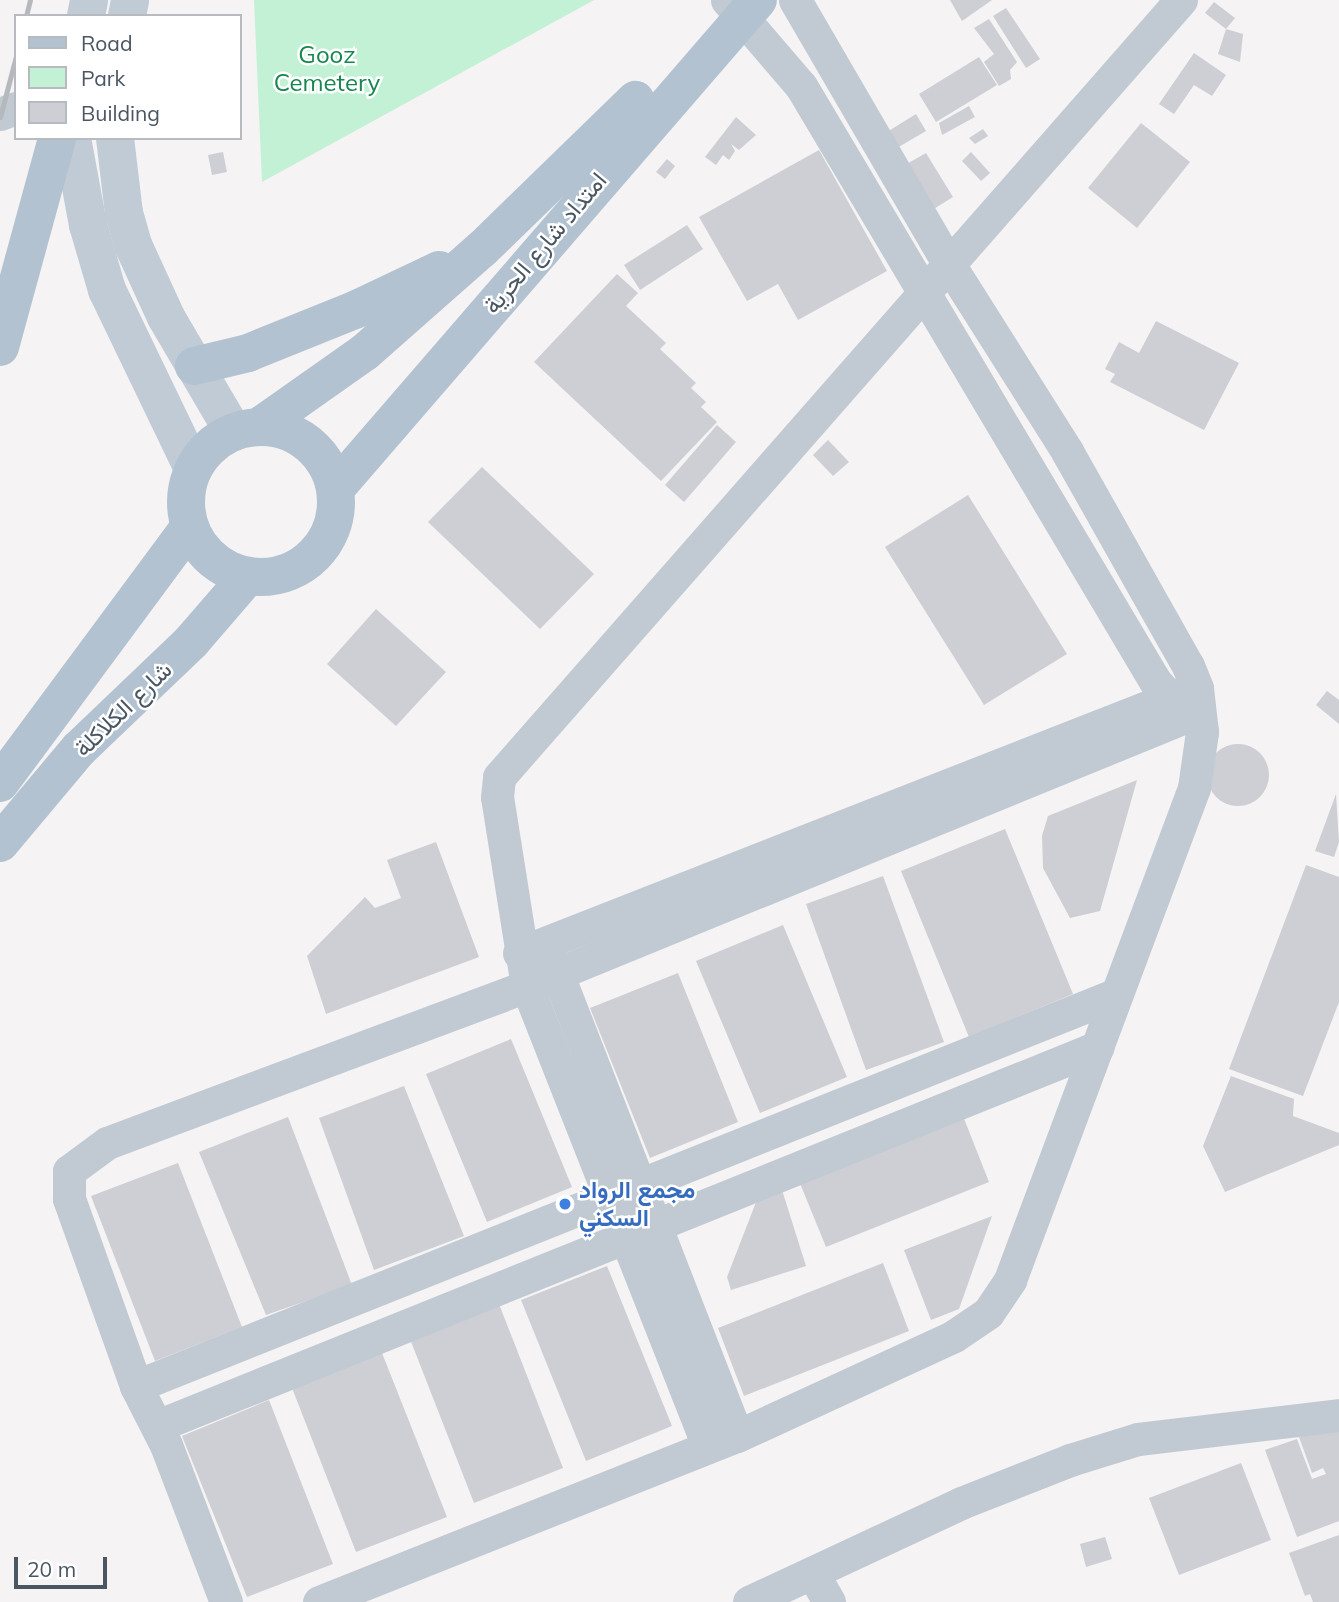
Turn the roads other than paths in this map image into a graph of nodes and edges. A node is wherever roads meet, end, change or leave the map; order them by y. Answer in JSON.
{"nodes":[{"id":1,"x":795,"y":0,"type":"edge"},
{"id":2,"x":1181,"y":0,"type":"edge"},
{"id":3,"x":738,"y":4,"type":"edge"},
{"id":4,"x":56,"y":140,"type":"edge"},
{"id":5,"x":72,"y":140,"type":"edge"},
{"id":6,"x":115,"y":140,"type":"edge"},
{"id":7,"x":481,"y":249,"type":"junction"},
{"id":8,"x":948,"y":262,"type":"junction"},
{"id":9,"x":923,"y":294,"type":"junction"},
{"id":10,"x":0,"y":347,"type":"edge"},
{"id":11,"x":194,"y":366,"type":"junction"},
{"id":12,"x":247,"y":429,"type":"junction"},
{"id":13,"x":193,"y":469,"type":"junction"},
{"id":14,"x":336,"y":488,"type":"junction"},
{"id":15,"x":189,"y":528,"type":"junction"},
{"id":16,"x":248,"y":576,"type":"junction"},
{"id":17,"x":1188,"y":699,"type":"junction"},
{"id":18,"x":0,"y":783,"type":"edge"},
{"id":19,"x":0,"y":843,"type":"edge"},
{"id":20,"x":533,"y":948,"type":"junction"},
{"id":21,"x":542,"y":980,"type":"junction"},
{"id":22,"x":1117,"y":993,"type":"junction"},
{"id":23,"x":1098,"y":1047,"type":"junction"},
{"id":24,"x":640,"y":1184,"type":"junction"},
{"id":25,"x":605,"y":1195,"type":"junction"},
{"id":26,"x":643,"y":1233,"type":"junction"},
{"id":27,"x":136,"y":1386,"type":"junction"},
{"id":28,"x":1339,"y":1415,"type":"edge"},
{"id":29,"x":157,"y":1426,"type":"junction"},
{"id":30,"x":722,"y":1441,"type":"junction"},
{"id":31,"x":821,"y":1588,"type":"edge"},
{"id":32,"x":226,"y":1602,"type":"edge"},
{"id":33,"x":319,"y":1602,"type":"edge"},
{"id":34,"x":749,"y":1602,"type":"edge"}],
"edges":[{"from":1,"to":8,"type":"street"},
{"from":2,"to":8,"type":"street"},
{"from":3,"to":7,"type":"main road"},
{"from":3,"to":9,"type":"street"},
{"from":3,"to":14,"type":"main road","name":"امتداد شارع الحرية"},
{"from":4,"to":10,"type":"main road"},
{"from":5,"to":13,"type":"main road"},
{"from":6,"to":11,"type":"main road"},
{"from":7,"to":11,"type":"main road"},
{"from":7,"to":12,"type":"main road"},
{"from":8,"to":9,"type":"street"},
{"from":8,"to":17,"type":"street"},
{"from":9,"to":17,"type":"street"},
{"from":9,"to":20,"type":"street"},
{"from":11,"to":12,"type":"main road"},
{"from":12,"to":13,"type":"main road"},
{"from":12,"to":14,"type":"main road"},
{"from":13,"to":15,"type":"main road"},
{"from":14,"to":16,"type":"main road"},
{"from":15,"to":16,"type":"main road"},
{"from":15,"to":18,"type":"main road","name":"شارع الكلاكلة"},
{"from":16,"to":19,"type":"main road","name":"شارع الكلاكلة"},
{"from":17,"to":20,"type":"street"},
{"from":17,"to":21,"type":"street"},
{"from":17,"to":22,"type":"street"},
{"from":20,"to":21,"type":"street"},
{"from":21,"to":24,"type":"street"},
{"from":21,"to":25,"type":"street"},
{"from":21,"to":27,"type":"street"},
{"from":22,"to":23,"type":"street"},
{"from":22,"to":24,"type":"street"},
{"from":23,"to":26,"type":"street"},
{"from":23,"to":30,"type":"street"},
{"from":24,"to":25,"type":"street"},
{"from":24,"to":26,"type":"street"},
{"from":25,"to":26,"type":"street"},
{"from":25,"to":27,"type":"street"},
{"from":26,"to":29,"type":"street"},
{"from":26,"to":30,"type":"street"},
{"from":27,"to":29,"type":"street"},
{"from":28,"to":31,"type":"street"},
{"from":29,"to":32,"type":"street"},
{"from":30,"to":33,"type":"street"},
{"from":31,"to":34,"type":"street"}]}
